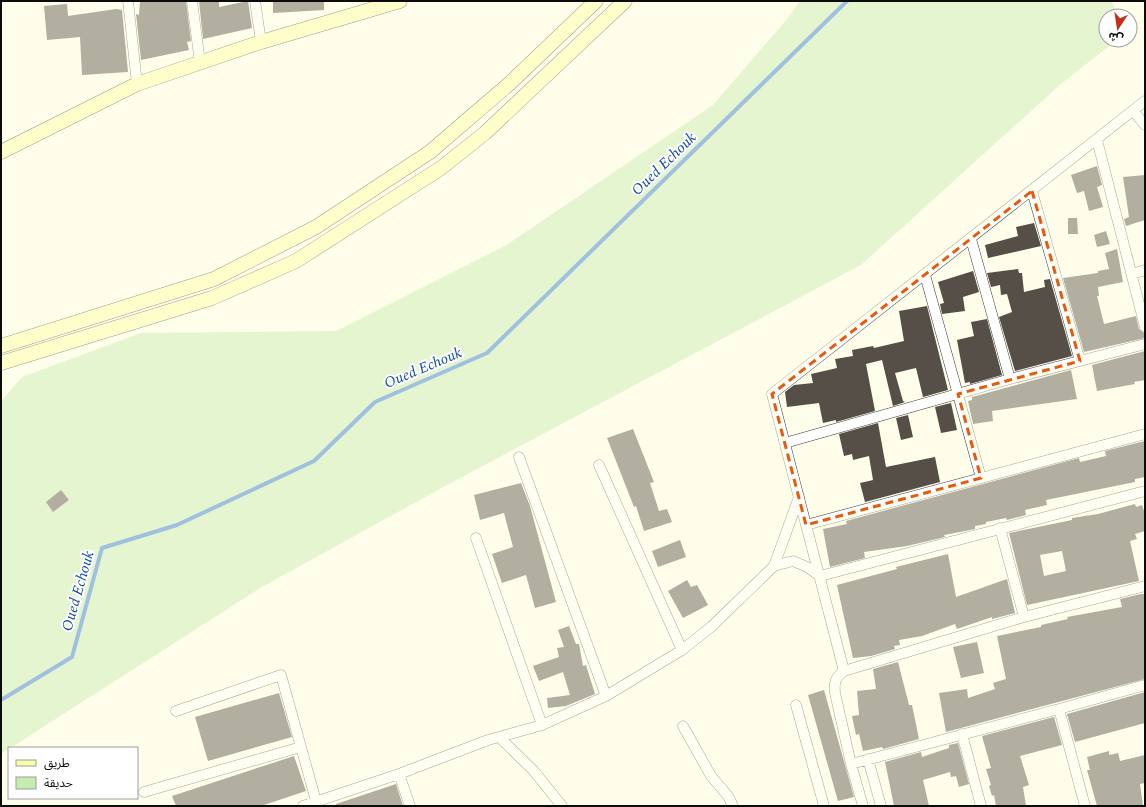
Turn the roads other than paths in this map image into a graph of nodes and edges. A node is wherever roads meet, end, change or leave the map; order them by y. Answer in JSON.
{"nodes":[{"id":1,"x":128,"y":1,"type":"edge"},
{"id":2,"x":192,"y":1,"type":"edge"},
{"id":3,"x":255,"y":1,"type":"edge"},
{"id":4,"x":596,"y":1,"type":"edge"},
{"id":5,"x":625,"y":1,"type":"edge"},
{"id":6,"x":396,"y":2,"type":"edge"},
{"id":7,"x":261,"y":42,"type":"junction"},
{"id":8,"x":200,"y":63,"type":"junction"},
{"id":9,"x":137,"y":84,"type":"junction"},
{"id":10,"x":1145,"y":101,"type":"edge"},
{"id":11,"x":1134,"y":111,"type":"junction"},
{"id":12,"x":1145,"y":125,"type":"edge"},
{"id":13,"x":1097,"y":140,"type":"junction"},
{"id":14,"x":1,"y":152,"type":"edge"},
{"id":15,"x":1032,"y":191,"type":"junction"},
{"id":16,"x":970,"y":239,"type":"junction"},
{"id":17,"x":1145,"y":270,"type":"edge"},
{"id":18,"x":1132,"y":274,"type":"junction"},
{"id":19,"x":925,"y":275,"type":"junction"},
{"id":20,"x":1145,"y":327,"type":"edge"},
{"id":21,"x":1145,"y":344,"type":"edge"},
{"id":22,"x":1,"y":346,"type":"edge"},
{"id":23,"x":1080,"y":361,"type":"junction"},
{"id":24,"x":1,"y":364,"type":"edge"},
{"id":25,"x":1010,"y":379,"type":"junction"},
{"id":26,"x":958,"y":394,"type":"junction"},
{"id":27,"x":1145,"y":434,"type":"edge"},
{"id":28,"x":785,"y":443,"type":"junction"},
{"id":29,"x":519,"y":457,"type":"dead end"},
{"id":30,"x":599,"y":465,"type":"dead end"},
{"id":31,"x":981,"y":478,"type":"junction"},
{"id":32,"x":1145,"y":490,"type":"edge"},
{"id":33,"x":799,"y":497,"type":"junction"},
{"id":34,"x":806,"y":525,"type":"junction"},
{"id":35,"x":1000,"y":528,"type":"junction"},
{"id":36,"x":476,"y":538,"type":"dead end"},
{"id":37,"x":774,"y":566,"type":"junction"},
{"id":38,"x":820,"y":576,"type":"junction"},
{"id":39,"x":1145,"y":586,"type":"edge"},
{"id":40,"x":1024,"y":617,"type":"junction"},
{"id":41,"x":682,"y":650,"type":"junction"},
{"id":42,"x":844,"y":671,"type":"junction"},
{"id":43,"x":1145,"y":685,"type":"edge"},
{"id":44,"x":606,"y":696,"type":"junction"},
{"id":45,"x":796,"y":706,"type":"dead end"},
{"id":46,"x":1058,"y":709,"type":"junction"},
{"id":47,"x":176,"y":711,"type":"dead end"},
{"id":48,"x":542,"y":725,"type":"junction"},
{"id":49,"x":683,"y":726,"type":"dead end"},
{"id":50,"x":962,"y":734,"type":"junction"},
{"id":51,"x":499,"y":737,"type":"junction"},
{"id":52,"x":301,"y":747,"type":"junction"},
{"id":53,"x":868,"y":759,"type":"junction"},
{"id":54,"x":851,"y":764,"type":"junction"},
{"id":55,"x":399,"y":774,"type":"junction"},
{"id":56,"x":144,"y":792,"type":"dead end"},
{"id":57,"x":316,"y":801,"type":"junction"},
{"id":58,"x":302,"y":806,"type":"edge"},
{"id":59,"x":410,"y":806,"type":"edge"},
{"id":60,"x":562,"y":806,"type":"edge"},
{"id":61,"x":733,"y":806,"type":"edge"},
{"id":62,"x":824,"y":806,"type":"edge"},
{"id":63,"x":863,"y":806,"type":"edge"},
{"id":64,"x":881,"y":806,"type":"edge"},
{"id":65,"x":981,"y":806,"type":"edge"},
{"id":66,"x":1085,"y":806,"type":"edge"}],
"edges":[{"from":1,"to":9,"type":"street"},
{"from":2,"to":8,"type":"street"},
{"from":3,"to":7,"type":"street"},
{"from":4,"to":22,"type":"street"},
{"from":5,"to":24,"type":"street"},
{"from":6,"to":7,"type":"street"},
{"from":7,"to":8,"type":"street"},
{"from":8,"to":9,"type":"street"},
{"from":9,"to":14,"type":"street"},
{"from":10,"to":11,"type":"street"},
{"from":11,"to":12,"type":"street"},
{"from":11,"to":13,"type":"street"},
{"from":13,"to":15,"type":"street"},
{"from":13,"to":18,"type":"street"},
{"from":15,"to":16,"type":"street"},
{"from":15,"to":23,"type":"street"},
{"from":16,"to":19,"type":"street"},
{"from":16,"to":25,"type":"street"},
{"from":17,"to":18,"type":"street"},
{"from":18,"to":20,"type":"street"},
{"from":19,"to":26,"type":"street"},
{"from":19,"to":28,"type":"street"},
{"from":21,"to":23,"type":"street"},
{"from":23,"to":25,"type":"street"},
{"from":25,"to":26,"type":"street"},
{"from":26,"to":28,"type":"street"},
{"from":26,"to":31,"type":"street"},
{"from":27,"to":31,"type":"street"},
{"from":28,"to":33,"type":"street"},
{"from":29,"to":44,"type":"street"},
{"from":30,"to":41,"type":"street"},
{"from":31,"to":34,"type":"street"},
{"from":32,"to":35,"type":"street"},
{"from":33,"to":34,"type":"street"},
{"from":33,"to":37,"type":"street"},
{"from":34,"to":38,"type":"street"},
{"from":35,"to":38,"type":"street"},
{"from":35,"to":40,"type":"street"},
{"from":36,"to":48,"type":"street"},
{"from":37,"to":38,"type":"street"},
{"from":37,"to":41,"type":"street"},
{"from":38,"to":42,"type":"street"},
{"from":39,"to":40,"type":"street"},
{"from":40,"to":42,"type":"street"},
{"from":41,"to":44,"type":"street"},
{"from":42,"to":54,"type":"street"},
{"from":43,"to":46,"type":"street"},
{"from":44,"to":48,"type":"street"},
{"from":45,"to":62,"type":"street"},
{"from":46,"to":50,"type":"street"},
{"from":46,"to":66,"type":"street"},
{"from":47,"to":52,"type":"street"},
{"from":48,"to":51,"type":"street"},
{"from":49,"to":61,"type":"street"},
{"from":50,"to":53,"type":"street"},
{"from":50,"to":65,"type":"street"},
{"from":51,"to":55,"type":"street"},
{"from":51,"to":60,"type":"street"},
{"from":52,"to":56,"type":"street"},
{"from":52,"to":57,"type":"street"},
{"from":53,"to":54,"type":"street"},
{"from":53,"to":64,"type":"street"},
{"from":54,"to":63,"type":"street"},
{"from":55,"to":57,"type":"street"},
{"from":55,"to":59,"type":"street"},
{"from":57,"to":58,"type":"street"}]}
